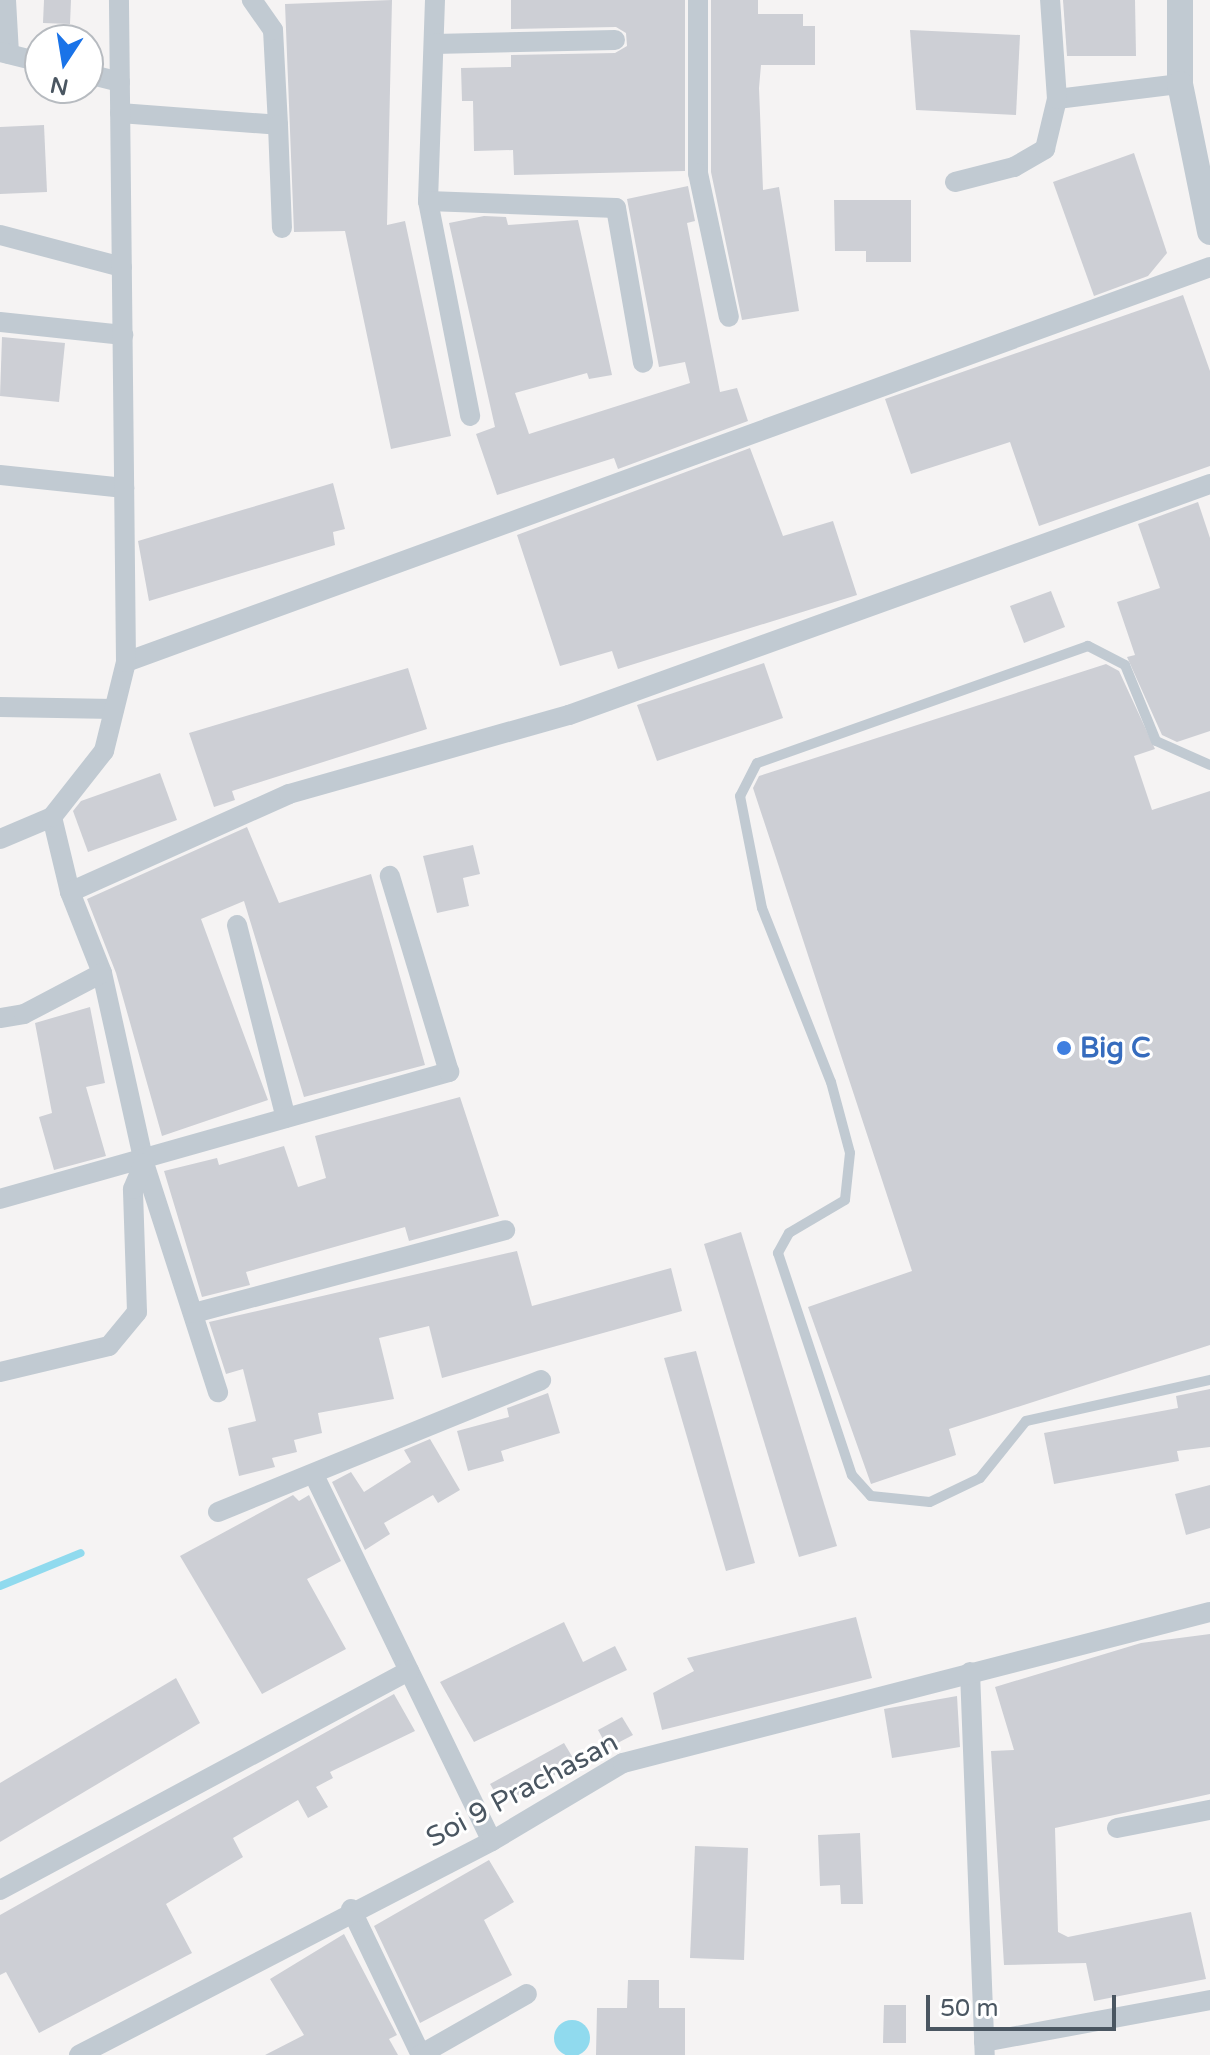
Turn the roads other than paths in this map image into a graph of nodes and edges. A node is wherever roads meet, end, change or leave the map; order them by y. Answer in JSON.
{"nodes":[{"id":1,"x":6,"y":0,"type":"edge"},
{"id":2,"x":119,"y":0,"type":"edge"},
{"id":3,"x":252,"y":0,"type":"edge"},
{"id":4,"x":435,"y":0,"type":"edge"},
{"id":5,"x":698,"y":0,"type":"edge"},
{"id":6,"x":1050,"y":0,"type":"edge"},
{"id":7,"x":1180,"y":0,"type":"edge"},
{"id":8,"x":615,"y":40,"type":"dead end"},
{"id":9,"x":434,"y":44,"type":"junction"},
{"id":10,"x":4,"y":53,"type":"edge"},
{"id":11,"x":24,"y":58,"type":"edge"},
{"id":12,"x":104,"y":78,"type":"edge"},
{"id":13,"x":120,"y":82,"type":"junction"},
{"id":14,"x":1180,"y":84,"type":"junction"},
{"id":15,"x":1057,"y":99,"type":"junction"},
{"id":16,"x":120,"y":113,"type":"junction"},
{"id":17,"x":278,"y":125,"type":"junction"},
{"id":18,"x":955,"y":182,"type":"dead end"},
{"id":19,"x":428,"y":201,"type":"junction"},
{"id":20,"x":282,"y":228,"type":"dead end"},
{"id":21,"x":1210,"y":232,"type":"edge"},
{"id":22,"x":0,"y":235,"type":"edge"},
{"id":23,"x":122,"y":267,"type":"junction"},
{"id":24,"x":1210,"y":267,"type":"edge"},
{"id":25,"x":729,"y":317,"type":"dead end"},
{"id":26,"x":0,"y":322,"type":"edge"},
{"id":27,"x":123,"y":335,"type":"junction"},
{"id":28,"x":643,"y":363,"type":"dead end"},
{"id":29,"x":470,"y":416,"type":"dead end"},
{"id":30,"x":0,"y":475,"type":"edge"},
{"id":31,"x":1210,"y":484,"type":"edge"},
{"id":32,"x":124,"y":488,"type":"junction"},
{"id":33,"x":126,"y":662,"type":"junction"},
{"id":34,"x":0,"y":707,"type":"edge"},
{"id":35,"x":114,"y":709,"type":"junction"},
{"id":36,"x":1210,"y":765,"type":"edge"},
{"id":37,"x":52,"y":817,"type":"junction"},
{"id":38,"x":0,"y":839,"type":"edge"},
{"id":39,"x":390,"y":876,"type":"dead end"},
{"id":40,"x":70,"y":892,"type":"junction"},
{"id":41,"x":237,"y":925,"type":"dead end"},
{"id":42,"x":102,"y":973,"type":"junction"},
{"id":43,"x":0,"y":1018,"type":"edge"},
{"id":44,"x":286,"y":1118,"type":"junction"},
{"id":45,"x":144,"y":1163,"type":"junction"},
{"id":46,"x":0,"y":1199,"type":"edge"},
{"id":47,"x":505,"y":1230,"type":"dead end"},
{"id":48,"x":194,"y":1313,"type":"junction"},
{"id":49,"x":0,"y":1372,"type":"edge"},
{"id":50,"x":541,"y":1380,"type":"dead end"},
{"id":51,"x":1210,"y":1380,"type":"edge"},
{"id":52,"x":218,"y":1392,"type":"dead end"},
{"id":53,"x":314,"y":1475,"type":"junction"},
{"id":54,"x":218,"y":1512,"type":"dead end"},
{"id":55,"x":1210,"y":1612,"type":"edge"},
{"id":56,"x":409,"y":1671,"type":"junction"},
{"id":57,"x":970,"y":1672,"type":"junction"},
{"id":58,"x":1210,"y":1810,"type":"edge"},
{"id":59,"x":1117,"y":1828,"type":"dead end"},
{"id":60,"x":492,"y":1841,"type":"junction"},
{"id":61,"x":0,"y":1890,"type":"edge"},
{"id":62,"x":351,"y":1909,"type":"junction"},
{"id":63,"x":527,"y":1994,"type":"dead end"},
{"id":64,"x":1210,"y":2000,"type":"edge"},
{"id":65,"x":984,"y":2049,"type":"edge"},
{"id":66,"x":79,"y":2055,"type":"edge"},
{"id":67,"x":420,"y":2055,"type":"edge"}],
"edges":[{"from":1,"to":10,"type":"street"},
{"from":2,"to":13,"type":"street"},
{"from":3,"to":17,"type":"street"},
{"from":4,"to":9,"type":"street"},
{"from":5,"to":25,"type":"street"},
{"from":6,"to":15,"type":"street"},
{"from":7,"to":14,"type":"street"},
{"from":8,"to":9,"type":"street"},
{"from":9,"to":19,"type":"street"},
{"from":10,"to":11,"type":"street"},
{"from":12,"to":13,"type":"street"},
{"from":13,"to":16,"type":"street"},
{"from":14,"to":15,"type":"street"},
{"from":14,"to":21,"type":"street"},
{"from":15,"to":18,"type":"street"},
{"from":16,"to":17,"type":"street"},
{"from":16,"to":23,"type":"street"},
{"from":17,"to":20,"type":"street"},
{"from":19,"to":28,"type":"street"},
{"from":19,"to":29,"type":"street"},
{"from":22,"to":23,"type":"street"},
{"from":23,"to":27,"type":"street"},
{"from":24,"to":33,"type":"street"},
{"from":26,"to":27,"type":"street"},
{"from":27,"to":32,"type":"street"},
{"from":30,"to":32,"type":"street"},
{"from":31,"to":40,"type":"street"},
{"from":32,"to":33,"type":"street"},
{"from":33,"to":35,"type":"street"},
{"from":34,"to":35,"type":"street"},
{"from":35,"to":37,"type":"street"},
{"from":36,"to":51,"type":"lane"},
{"from":37,"to":38,"type":"street"},
{"from":37,"to":40,"type":"street"},
{"from":39,"to":44,"type":"street"},
{"from":40,"to":42,"type":"street"},
{"from":41,"to":44,"type":"street"},
{"from":42,"to":43,"type":"street"},
{"from":42,"to":45,"type":"street"},
{"from":44,"to":45,"type":"street"},
{"from":45,"to":46,"type":"street"},
{"from":45,"to":48,"type":"street"},
{"from":45,"to":49,"type":"street"},
{"from":47,"to":48,"type":"street"},
{"from":48,"to":52,"type":"street"},
{"from":50,"to":53,"type":"street"},
{"from":53,"to":54,"type":"street"},
{"from":53,"to":56,"type":"street"},
{"from":55,"to":57,"type":"street","name":"Soi 9 Prachasan"},
{"from":56,"to":60,"type":"street"},
{"from":56,"to":61,"type":"street"},
{"from":57,"to":60,"type":"street","name":"Soi 9 Prachasan"},
{"from":57,"to":65,"type":"street"},
{"from":58,"to":59,"type":"street"},
{"from":60,"to":62,"type":"street","name":"Soi 9 Prachasan"},
{"from":62,"to":66,"type":"street","name":"Soi 9 Prachasan"},
{"from":62,"to":67,"type":"street"},
{"from":63,"to":67,"type":"street"},
{"from":64,"to":65,"type":"street"}]}
